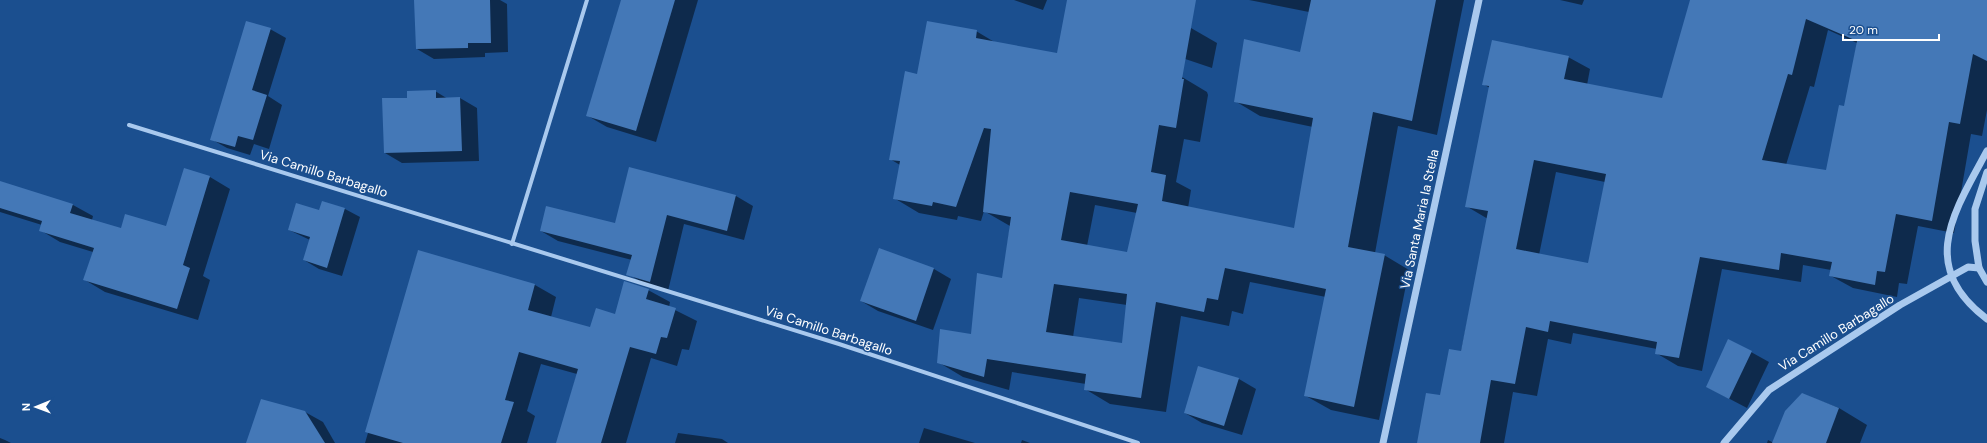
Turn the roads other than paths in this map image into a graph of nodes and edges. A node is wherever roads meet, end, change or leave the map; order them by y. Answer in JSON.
{"nodes":[{"id":1,"x":587,"y":0,"type":"edge"},
{"id":2,"x":1478,"y":0,"type":"edge"},
{"id":3,"x":129,"y":125,"type":"dead end"},
{"id":4,"x":1987,"y":151,"type":"edge"},
{"id":5,"x":1987,"y":172,"type":"edge"},
{"id":6,"x":512,"y":244,"type":"junction"},
{"id":7,"x":1979,"y":268,"type":"junction"},
{"id":8,"x":1950,"y":277,"type":"junction"},
{"id":9,"x":1987,"y":282,"type":"edge"},
{"id":10,"x":1987,"y":319,"type":"edge"},
{"id":11,"x":1138,"y":443,"type":"edge"},
{"id":12,"x":1382,"y":443,"type":"edge"},
{"id":13,"x":1724,"y":443,"type":"edge"}],
"edges":[{"from":1,"to":6,"type":"street"},
{"from":2,"to":12,"type":"street","name":"Via Santa Maria la Stella"},
{"from":3,"to":6,"type":"street","name":"Via Camillo Barbagallo"},
{"from":4,"to":8,"type":"street"},
{"from":5,"to":7,"type":"street"},
{"from":6,"to":11,"type":"street","name":"Via Camillo Barbagallo"},
{"from":7,"to":8,"type":"street","name":"Via Camillo Barbagallo"},
{"from":7,"to":9,"type":"street"},
{"from":8,"to":10,"type":"street"},
{"from":8,"to":13,"type":"street","name":"Via Camillo Barbagallo"}]}
